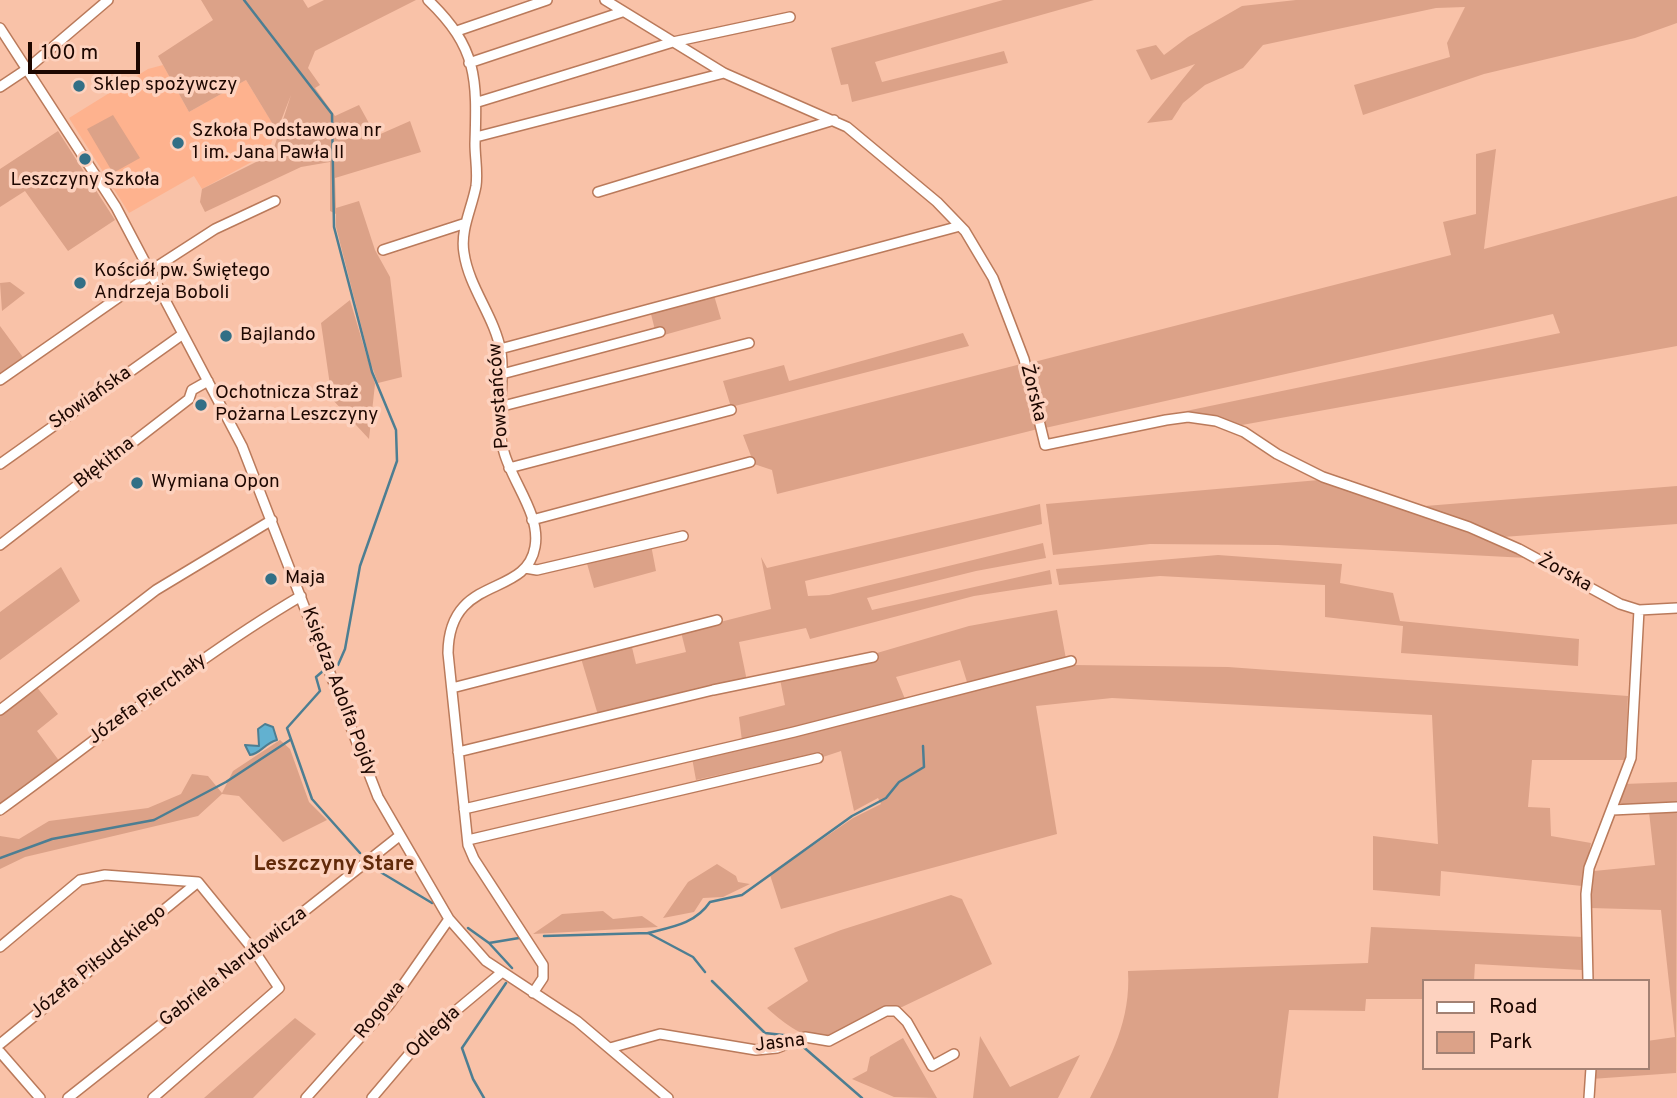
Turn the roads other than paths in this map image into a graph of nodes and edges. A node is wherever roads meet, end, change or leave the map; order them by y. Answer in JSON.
{"nodes":[{"id":1,"x":108,"y":0,"type":"edge"},
{"id":2,"x":428,"y":0,"type":"edge"},
{"id":3,"x":547,"y":0,"type":"edge"},
{"id":4,"x":605,"y":0,"type":"edge"},
{"id":5,"x":622,"y":12,"type":"junction"},
{"id":6,"x":790,"y":17,"type":"dead end"},
{"id":7,"x":0,"y":28,"type":"edge"},
{"id":8,"x":457,"y":31,"type":"junction"},
{"id":9,"x":673,"y":42,"type":"junction"},
{"id":10,"x":470,"y":63,"type":"junction"},
{"id":11,"x":27,"y":69,"type":"junction"},
{"id":12,"x":724,"y":73,"type":"junction"},
{"id":13,"x":0,"y":87,"type":"edge"},
{"id":14,"x":478,"y":102,"type":"junction"},
{"id":15,"x":834,"y":120,"type":"junction"},
{"id":16,"x":475,"y":137,"type":"junction"},
{"id":17,"x":598,"y":192,"type":"dead end"},
{"id":18,"x":275,"y":201,"type":"dead end"},
{"id":19,"x":466,"y":223,"type":"junction"},
{"id":20,"x":960,"y":226,"type":"junction"},
{"id":21,"x":383,"y":250,"type":"dead end"},
{"id":22,"x":151,"y":273,"type":"junction"},
{"id":23,"x":660,"y":332,"type":"dead end"},
{"id":24,"x":183,"y":334,"type":"junction"},
{"id":25,"x":749,"y":343,"type":"dead end"},
{"id":26,"x":500,"y":349,"type":"junction"},
{"id":27,"x":502,"y":374,"type":"junction"},
{"id":28,"x":0,"y":380,"type":"edge"},
{"id":29,"x":208,"y":381,"type":"junction"},
{"id":30,"x":499,"y":407,"type":"junction"},
{"id":31,"x":731,"y":410,"type":"dead end"},
{"id":32,"x":750,"y":462,"type":"dead end"},
{"id":33,"x":0,"y":464,"type":"edge"},
{"id":34,"x":509,"y":468,"type":"junction"},
{"id":35,"x":272,"y":520,"type":"junction"},
{"id":36,"x":532,"y":520,"type":"junction"},
{"id":37,"x":683,"y":536,"type":"dead end"},
{"id":38,"x":0,"y":545,"type":"edge"},
{"id":39,"x":525,"y":568,"type":"junction"},
{"id":40,"x":301,"y":596,"type":"junction"},
{"id":41,"x":1677,"y":608,"type":"edge"},
{"id":42,"x":1639,"y":610,"type":"junction"},
{"id":43,"x":717,"y":620,"type":"dead end"},
{"id":44,"x":873,"y":657,"type":"dead end"},
{"id":45,"x":1070,"y":661,"type":"dead end"},
{"id":46,"x":452,"y":688,"type":"junction"},
{"id":47,"x":0,"y":710,"type":"edge"},
{"id":48,"x":458,"y":752,"type":"junction"},
{"id":49,"x":818,"y":758,"type":"dead end"},
{"id":50,"x":1677,"y":807,"type":"edge"},
{"id":51,"x":464,"y":809,"type":"junction"},
{"id":52,"x":0,"y":810,"type":"edge"},
{"id":53,"x":1612,"y":810,"type":"junction"},
{"id":54,"x":398,"y":837,"type":"junction"},
{"id":55,"x":468,"y":840,"type":"junction"},
{"id":56,"x":198,"y":882,"type":"junction"},
{"id":57,"x":449,"y":919,"type":"junction"},
{"id":58,"x":0,"y":947,"type":"edge"},
{"id":59,"x":255,"y":952,"type":"junction"},
{"id":60,"x":501,"y":973,"type":"junction"},
{"id":61,"x":1588,"y":979,"type":"edge"},
{"id":62,"x":533,"y":993,"type":"junction"},
{"id":63,"x":0,"y":1044,"type":"edge"},
{"id":64,"x":610,"y":1048,"type":"junction"},
{"id":65,"x":0,"y":1052,"type":"edge"},
{"id":66,"x":954,"y":1054,"type":"dead end"},
{"id":67,"x":1591,"y":1070,"type":"edge"},
{"id":68,"x":40,"y":1098,"type":"edge"},
{"id":69,"x":68,"y":1098,"type":"edge"},
{"id":70,"x":153,"y":1098,"type":"edge"},
{"id":71,"x":306,"y":1098,"type":"edge"},
{"id":72,"x":372,"y":1098,"type":"edge"},
{"id":73,"x":668,"y":1098,"type":"edge"},
{"id":74,"x":1589,"y":1098,"type":"edge"}],
"edges":[{"from":1,"to":11,"type":"street"},
{"from":2,"to":8,"type":"street","name":"Powstańców"},
{"from":3,"to":8,"type":"street"},
{"from":4,"to":5,"type":"street","name":"Żorska"},
{"from":5,"to":9,"type":"street","name":"Żorska"},
{"from":5,"to":10,"type":"street"},
{"from":6,"to":9,"type":"street"},
{"from":7,"to":11,"type":"street","name":"Księdza Adolfa Pojdy"},
{"from":8,"to":10,"type":"street","name":"Powstańców"},
{"from":9,"to":12,"type":"street","name":"Żorska"},
{"from":9,"to":14,"type":"street"},
{"from":10,"to":14,"type":"street","name":"Powstańców"},
{"from":11,"to":13,"type":"street"},
{"from":11,"to":22,"type":"street","name":"Księdza Adolfa Pojdy"},
{"from":12,"to":15,"type":"street","name":"Żorska"},
{"from":12,"to":16,"type":"street"},
{"from":14,"to":16,"type":"street","name":"Powstańców"},
{"from":15,"to":17,"type":"street"},
{"from":15,"to":20,"type":"street","name":"Żorska"},
{"from":16,"to":19,"type":"street","name":"Powstańców"},
{"from":18,"to":22,"type":"street"},
{"from":19,"to":21,"type":"street"},
{"from":19,"to":26,"type":"street","name":"Powstańców"},
{"from":20,"to":26,"type":"street"},
{"from":20,"to":42,"type":"street","name":"Żorska"},
{"from":22,"to":24,"type":"street","name":"Księdza Adolfa Pojdy"},
{"from":22,"to":28,"type":"street"},
{"from":23,"to":27,"type":"street"},
{"from":24,"to":29,"type":"street","name":"Księdza Adolfa Pojdy"},
{"from":24,"to":33,"type":"street","name":"Słowiańska"},
{"from":25,"to":30,"type":"street"},
{"from":26,"to":27,"type":"street","name":"Powstańców"},
{"from":27,"to":30,"type":"street","name":"Powstańców"},
{"from":29,"to":35,"type":"street","name":"Księdza Adolfa Pojdy"},
{"from":29,"to":38,"type":"street","name":"Błękitna"},
{"from":30,"to":34,"type":"street","name":"Powstańców"},
{"from":31,"to":34,"type":"street"},
{"from":32,"to":36,"type":"street"},
{"from":34,"to":36,"type":"street","name":"Powstańców"},
{"from":35,"to":40,"type":"street","name":"Księdza Adolfa Pojdy"},
{"from":35,"to":47,"type":"street"},
{"from":36,"to":39,"type":"street","name":"Powstańców"},
{"from":37,"to":39,"type":"street"},
{"from":39,"to":46,"type":"street"},
{"from":40,"to":52,"type":"street","name":"Józefa Pierchały"},
{"from":40,"to":54,"type":"street","name":"Księdza Adolfa Pojdy"},
{"from":41,"to":42,"type":"street"},
{"from":42,"to":53,"type":"street"},
{"from":43,"to":46,"type":"street"},
{"from":44,"to":48,"type":"street"},
{"from":45,"to":51,"type":"street"},
{"from":46,"to":48,"type":"street"},
{"from":48,"to":51,"type":"street"},
{"from":49,"to":55,"type":"street"},
{"from":50,"to":53,"type":"street"},
{"from":51,"to":55,"type":"street"},
{"from":53,"to":61,"type":"street"},
{"from":54,"to":57,"type":"street","name":"Księdza Adolfa Pojdy"},
{"from":54,"to":59,"type":"street","name":"Gabriela Narutowicza"},
{"from":55,"to":62,"type":"street"},
{"from":56,"to":58,"type":"street"},
{"from":56,"to":59,"type":"street"},
{"from":56,"to":63,"type":"street","name":"Józefa Piłsudskiego"},
{"from":57,"to":60,"type":"street","name":"Księdza Adolfa Pojdy"},
{"from":57,"to":71,"type":"street","name":"Rogowa"},
{"from":59,"to":69,"type":"street","name":"Gabriela Narutowicza"},
{"from":59,"to":70,"type":"street"},
{"from":60,"to":62,"type":"street","name":"Księdza Adolfa Pojdy"},
{"from":60,"to":72,"type":"street","name":"Odległa"},
{"from":62,"to":64,"type":"street","name":"Księdza Adolfa Pojdy"},
{"from":64,"to":66,"type":"street","name":"Jasna"},
{"from":64,"to":73,"type":"street","name":"Księdza Adolfa Pojdy"},
{"from":65,"to":68,"type":"street"},
{"from":67,"to":74,"type":"street"}]}
